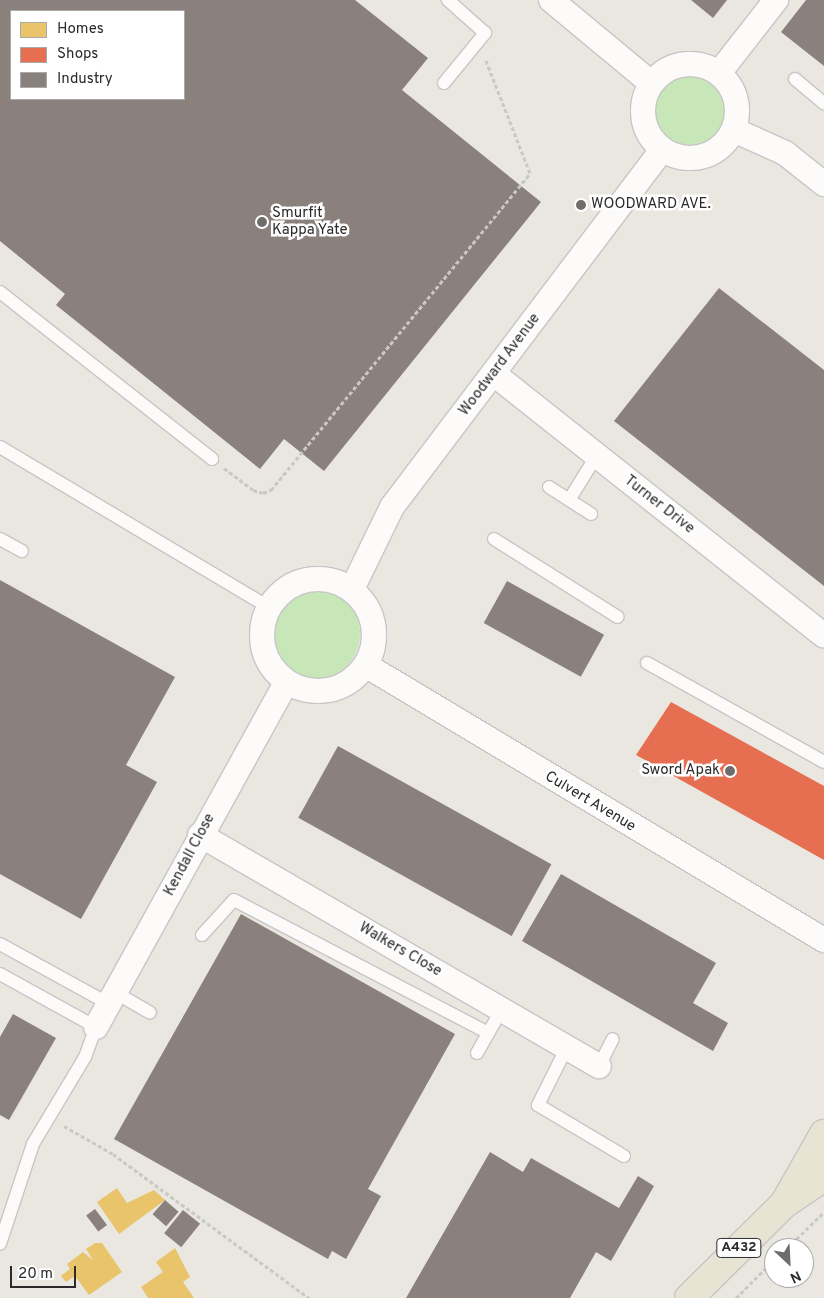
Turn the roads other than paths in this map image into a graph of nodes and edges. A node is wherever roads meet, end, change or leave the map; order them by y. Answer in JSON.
{"nodes":[{"id":1,"x":448,"y":0,"type":"edge"},
{"id":2,"x":551,"y":0,"type":"edge"},
{"id":3,"x":776,"y":0,"type":"edge"},
{"id":4,"x":719,"y":73,"type":"junction"},
{"id":5,"x":795,"y":79,"type":"dead end"},
{"id":6,"x":444,"y":83,"type":"dead end"},
{"id":7,"x":651,"y":83,"type":"junction"},
{"id":8,"x":824,"y":103,"type":"edge"},
{"id":9,"x":734,"y":130,"type":"junction"},
{"id":10,"x":662,"y":150,"type":"junction"},
{"id":11,"x":824,"y":184,"type":"edge"},
{"id":12,"x":0,"y":292,"type":"edge"},
{"id":13,"x":494,"y":374,"type":"junction"},
{"id":14,"x":0,"y":447,"type":"edge"},
{"id":15,"x":597,"y":455,"type":"junction"},
{"id":16,"x":212,"y":460,"type":"road end"},
{"id":17,"x":549,"y":487,"type":"dead end"},
{"id":18,"x":569,"y":500,"type":"junction"},
{"id":19,"x":590,"y":514,"type":"dead end"},
{"id":20,"x":0,"y":539,"type":"edge"},
{"id":21,"x":494,"y":539,"type":"dead end"},
{"id":22,"x":22,"y":551,"type":"dead end"},
{"id":23,"x":352,"y":589,"type":"junction"},
{"id":24,"x":268,"y":607,"type":"junction"},
{"id":25,"x":618,"y":617,"type":"dead end"},
{"id":26,"x":824,"y":636,"type":"edge"},
{"id":27,"x":647,"y":663,"type":"dead end"},
{"id":28,"x":366,"y":666,"type":"junction"},
{"id":29,"x":286,"y":683,"type":"junction"},
{"id":30,"x":824,"y":762,"type":"edge"},
{"id":31,"x":200,"y":835,"type":"junction"},
{"id":32,"x":202,"y":935,"type":"dead end"},
{"id":33,"x":821,"y":943,"type":"edge"},
{"id":34,"x":0,"y":944,"type":"edge"},
{"id":35,"x":0,"y":974,"type":"edge"},
{"id":36,"x":113,"y":998,"type":"junction"},
{"id":37,"x":502,"y":1009,"type":"junction"},
{"id":38,"x":150,"y":1013,"type":"dead end"},
{"id":39,"x":96,"y":1028,"type":"junction"},
{"id":40,"x":488,"y":1034,"type":"junction"},
{"id":41,"x":613,"y":1039,"type":"dead end"},
{"id":42,"x":567,"y":1047,"type":"junction"},
{"id":43,"x":477,"y":1053,"type":"dead end"},
{"id":44,"x":599,"y":1066,"type":"joint"},
{"id":45,"x":824,"y":1134,"type":"edge"},
{"id":46,"x":624,"y":1156,"type":"dead end"},
{"id":47,"x":824,"y":1177,"type":"edge"},
{"id":48,"x":784,"y":1204,"type":"junction"},
{"id":49,"x":0,"y":1244,"type":"edge"},
{"id":50,"x":689,"y":1298,"type":"edge"}],
"edges":[{"from":1,"to":6,"type":"lane"},
{"from":2,"to":7,"type":"street"},
{"from":3,"to":4,"type":"street"},
{"from":4,"to":7,"type":"street"},
{"from":4,"to":9,"type":"street"},
{"from":5,"to":8,"type":"lane"},
{"from":7,"to":10,"type":"street"},
{"from":9,"to":10,"type":"street"},
{"from":9,"to":11,"type":"street"},
{"from":10,"to":13,"type":"street","name":"Woodward Avenue"},
{"from":12,"to":16,"type":"lane"},
{"from":13,"to":15,"type":"street","name":"Turner Drive"},
{"from":13,"to":23,"type":"street","name":"Woodward Avenue"},
{"from":14,"to":24,"type":"lane"},
{"from":15,"to":18,"type":"lane"},
{"from":15,"to":26,"type":"street","name":"Turner Drive"},
{"from":17,"to":18,"type":"lane"},
{"from":18,"to":19,"type":"lane"},
{"from":20,"to":22,"type":"lane"},
{"from":21,"to":25,"type":"lane"},
{"from":23,"to":24,"type":"street"},
{"from":23,"to":28,"type":"street"},
{"from":24,"to":29,"type":"street"},
{"from":27,"to":30,"type":"lane"},
{"from":28,"to":29,"type":"street"},
{"from":28,"to":33,"type":"street","name":"Culvert Avenue"},
{"from":29,"to":31,"type":"street","name":"Kendall Close"},
{"from":31,"to":36,"type":"street","name":"Kendall Close"},
{"from":31,"to":37,"type":"street","name":"Walkers Close"},
{"from":32,"to":40,"type":"lane"},
{"from":34,"to":36,"type":"lane"},
{"from":35,"to":39,"type":"lane"},
{"from":36,"to":38,"type":"lane"},
{"from":36,"to":39,"type":"street","name":"Kendall Close"},
{"from":37,"to":40,"type":"lane"},
{"from":37,"to":42,"type":"street","name":"Walkers Close"},
{"from":39,"to":49,"type":"lane"},
{"from":40,"to":43,"type":"lane"},
{"from":41,"to":44,"type":"lane"},
{"from":42,"to":44,"type":"street","name":"Walkers Close"},
{"from":42,"to":46,"type":"lane"},
{"from":45,"to":48,"type":"main road","number":"A432"},
{"from":47,"to":48,"type":"main road","number":"A432"},
{"from":48,"to":50,"type":"main road","number":"A432"}]}
